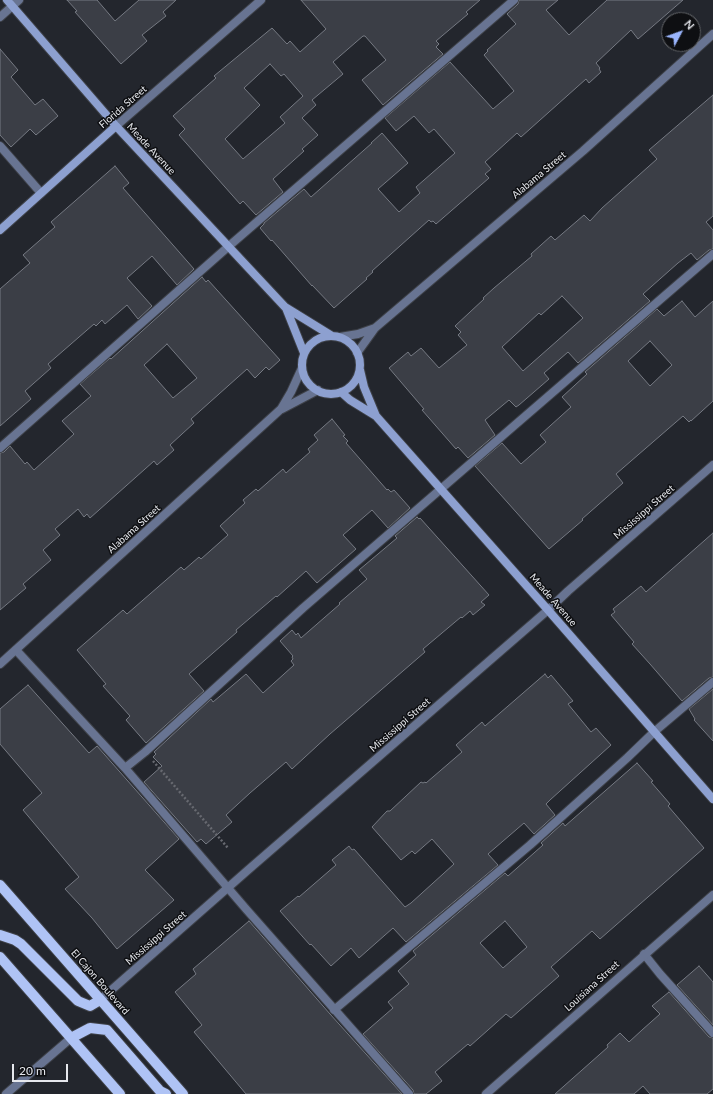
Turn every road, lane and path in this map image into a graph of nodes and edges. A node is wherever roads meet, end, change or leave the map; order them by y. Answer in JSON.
{"nodes":[{"id":1,"x":19,"y":0,"type":"edge"},
{"id":2,"x":261,"y":0,"type":"edge"},
{"id":3,"x":514,"y":0,"type":"edge"},
{"id":4,"x":9,"y":3,"type":"edge"},
{"id":5,"x":0,"y":17,"type":"edge"},
{"id":6,"x":713,"y":34,"type":"edge"},
{"id":7,"x":116,"y":126,"type":"junction"},
{"id":8,"x":0,"y":146,"type":"edge"},
{"id":9,"x":41,"y":193,"type":"junction"},
{"id":10,"x":1,"y":227,"type":"edge"},
{"id":11,"x":229,"y":246,"type":"junction"},
{"id":12,"x":713,"y":254,"type":"edge"},
{"id":13,"x":286,"y":307,"type":"junction"},
{"id":14,"x":375,"y":328,"type":"junction"},
{"id":15,"x":336,"y":336,"type":"junction"},
{"id":16,"x":304,"y":353,"type":"junction"},
{"id":17,"x":357,"y":353,"type":"junction"},
{"id":18,"x":302,"y":368,"type":"junction"},
{"id":19,"x":360,"y":368,"type":"junction"},
{"id":20,"x":318,"y":390,"type":"junction"},
{"id":21,"x":341,"y":392,"type":"junction"},
{"id":22,"x":281,"y":409,"type":"junction"},
{"id":23,"x":376,"y":416,"type":"junction"},
{"id":24,"x":0,"y":448,"type":"edge"},
{"id":25,"x":713,"y":465,"type":"edge"},
{"id":26,"x":440,"y":489,"type":"junction"},
{"id":27,"x":548,"y":610,"type":"junction"},
{"id":28,"x":16,"y":650,"type":"junction"},
{"id":29,"x":0,"y":664,"type":"edge"},
{"id":30,"x":713,"y":682,"type":"edge"},
{"id":31,"x":654,"y":732,"type":"junction"},
{"id":32,"x":145,"y":752,"type":"junction"},
{"id":33,"x":125,"y":768,"type":"junction"},
{"id":34,"x":713,"y":798,"type":"edge"},
{"id":35,"x":228,"y":848,"type":"dead end"},
{"id":36,"x":0,"y":885,"type":"edge"},
{"id":37,"x":228,"y":888,"type":"junction"},
{"id":38,"x":713,"y":895,"type":"edge"},
{"id":39,"x":0,"y":935,"type":"edge"},
{"id":40,"x":644,"y":954,"type":"junction"},
{"id":41,"x":0,"y":958,"type":"edge"},
{"id":42,"x":100,"y":1000,"type":"junction"},
{"id":43,"x":334,"y":1010,"type":"junction"},
{"id":44,"x":713,"y":1033,"type":"edge"},
{"id":45,"x":71,"y":1038,"type":"junction"},
{"id":46,"x":115,"y":1091,"type":"edge"},
{"id":47,"x":6,"y":1094,"type":"edge"},
{"id":48,"x":166,"y":1094,"type":"edge"},
{"id":49,"x":183,"y":1094,"type":"edge"},
{"id":50,"x":409,"y":1094,"type":"edge"},
{"id":51,"x":486,"y":1094,"type":"edge"}],
"edges":[{"from":1,"to":4,"type":"street"},
{"from":2,"to":7,"type":"street","name":"Florida Street"},
{"from":3,"to":11,"type":"street"},
{"from":4,"to":5,"type":"street"},
{"from":4,"to":7,"type":"street","name":"Meade Avenue"},
{"from":6,"to":14,"type":"street","name":"Alabama Street"},
{"from":7,"to":9,"type":"street","name":"Florida Street"},
{"from":7,"to":11,"type":"street","name":"Meade Avenue"},
{"from":8,"to":9,"type":"street"},
{"from":9,"to":10,"type":"street","name":"Florida Street"},
{"from":11,"to":13,"type":"street","name":"Meade Avenue"},
{"from":11,"to":24,"type":"street"},
{"from":12,"to":26,"type":"street"},
{"from":13,"to":15,"type":"street","name":"Meade Avenue"},
{"from":13,"to":16,"type":"street","name":"Meade Avenue"},
{"from":14,"to":15,"type":"street","name":"Alabama Street"},
{"from":14,"to":17,"type":"street","name":"Alabama Street"},
{"from":15,"to":16,"type":"street"},
{"from":15,"to":17,"type":"street"},
{"from":16,"to":18,"type":"street"},
{"from":17,"to":19,"type":"street"},
{"from":18,"to":20,"type":"street"},
{"from":18,"to":22,"type":"street","name":"Alabama Street"},
{"from":19,"to":21,"type":"street"},
{"from":19,"to":23,"type":"street","name":"Meade Avenue"},
{"from":20,"to":21,"type":"street"},
{"from":20,"to":22,"type":"street","name":"Alabama Street"},
{"from":21,"to":23,"type":"street","name":"Meade Avenue"},
{"from":22,"to":28,"type":"street","name":"Alabama Street"},
{"from":23,"to":26,"type":"street","name":"Meade Avenue"},
{"from":25,"to":27,"type":"street","name":"Mississippi Street"},
{"from":26,"to":27,"type":"street","name":"Meade Avenue"},
{"from":26,"to":32,"type":"street"},
{"from":27,"to":31,"type":"street","name":"Meade Avenue"},
{"from":27,"to":37,"type":"street","name":"Mississippi Street"},
{"from":28,"to":29,"type":"street","name":"Alabama Street"},
{"from":28,"to":33,"type":"street"},
{"from":30,"to":31,"type":"street"},
{"from":31,"to":34,"type":"street","name":"Meade Avenue"},
{"from":31,"to":43,"type":"street"},
{"from":32,"to":33,"type":"street"},
{"from":32,"to":35,"type":"path"},
{"from":33,"to":37,"type":"street"},
{"from":36,"to":42,"type":"main road","name":"El Cajon Boulevard"},
{"from":37,"to":42,"type":"street","name":"Mississippi Street"},
{"from":37,"to":43,"type":"street"},
{"from":38,"to":40,"type":"street","name":"Louisiana Street"},
{"from":39,"to":42,"type":"main road"},
{"from":40,"to":44,"type":"street"},
{"from":40,"to":51,"type":"street","name":"Louisiana Street"},
{"from":41,"to":45,"type":"main road"},
{"from":42,"to":49,"type":"main road","name":"El Cajon Boulevard"},
{"from":43,"to":50,"type":"street"},
{"from":45,"to":46,"type":"main road"},
{"from":45,"to":47,"type":"street"},
{"from":45,"to":48,"type":"main road"}]}
